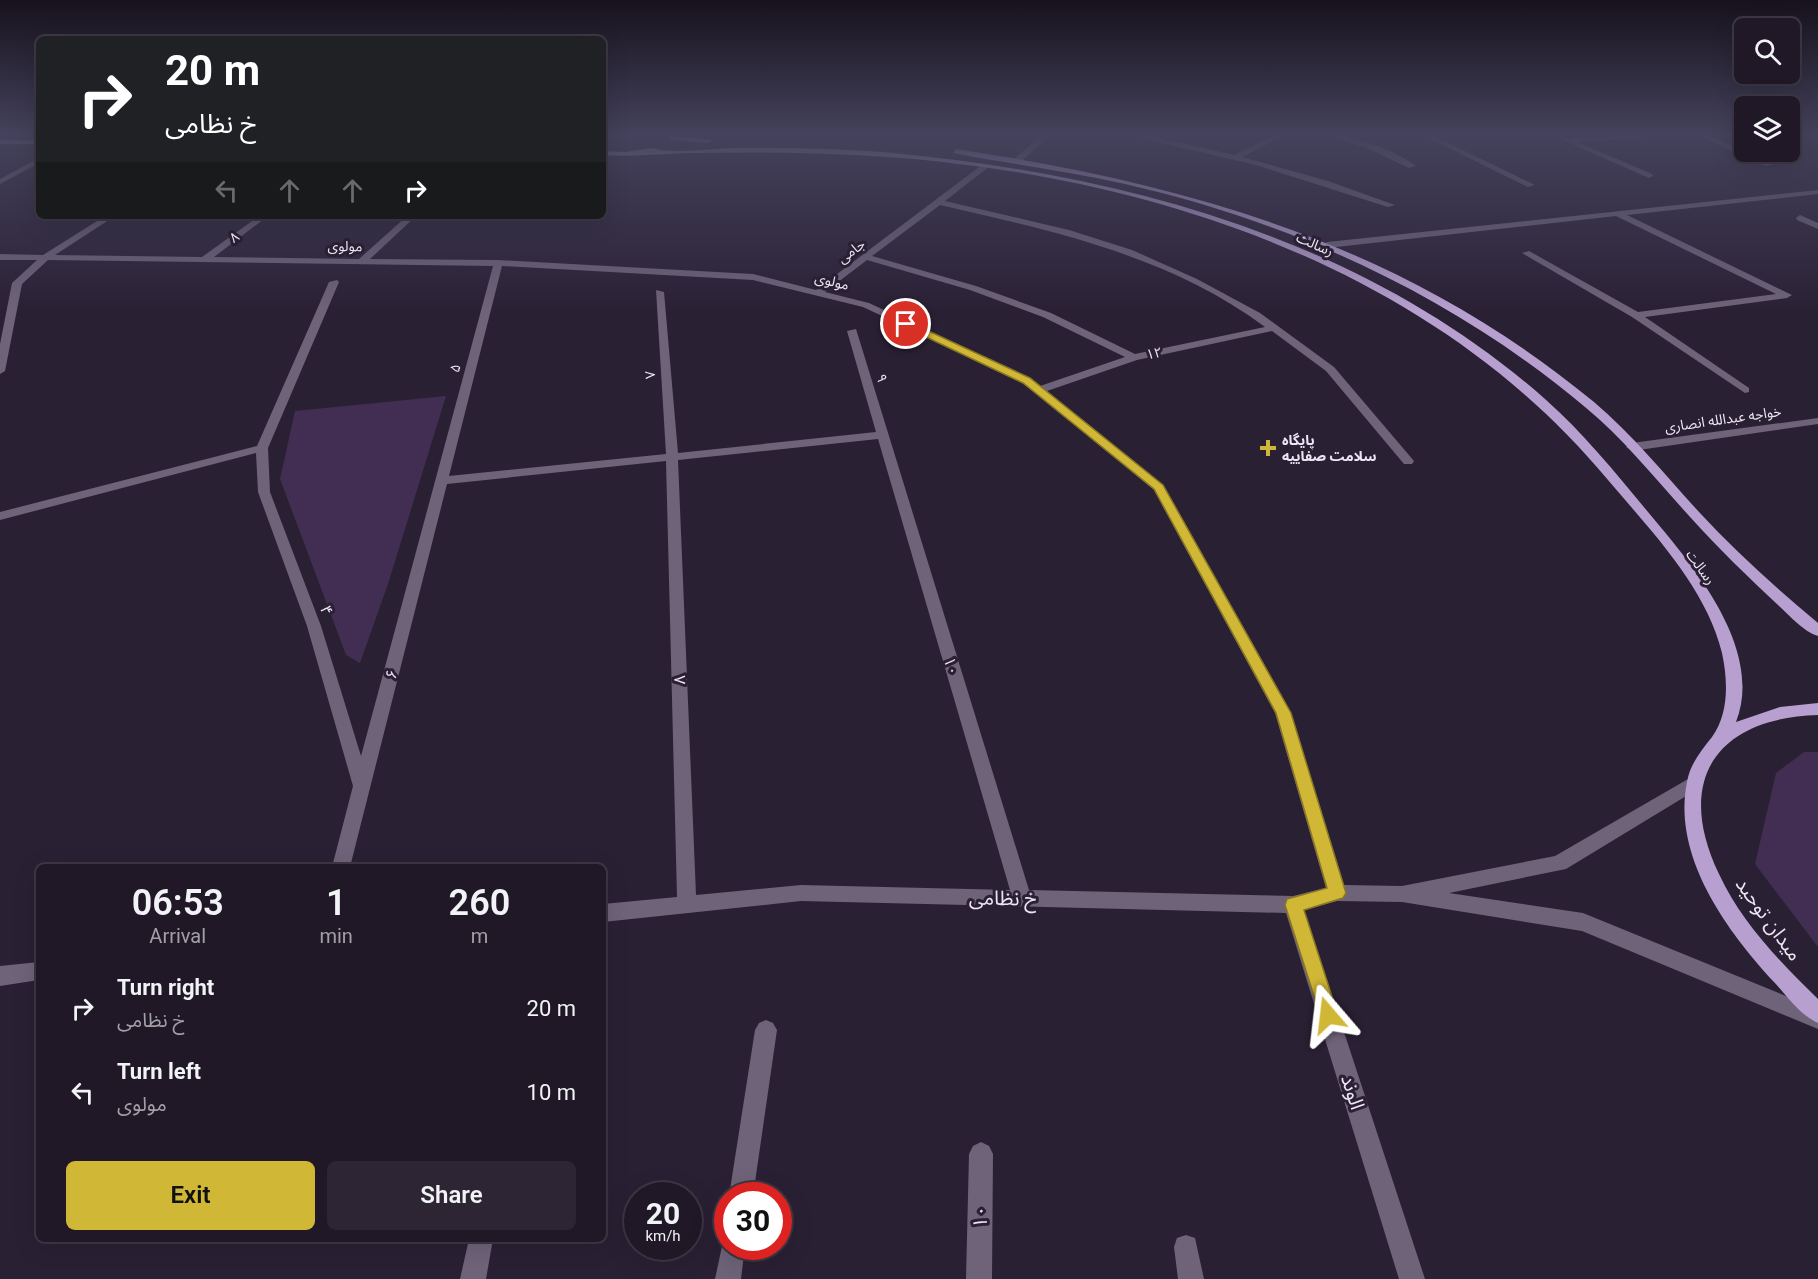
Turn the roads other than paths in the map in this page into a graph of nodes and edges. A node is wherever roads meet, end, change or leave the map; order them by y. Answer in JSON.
{"nodes":[{"id":1,"x":951,"y":193,"type":"edge"},
{"id":2,"x":1125,"y":193,"type":"edge"},
{"id":3,"x":1175,"y":193,"type":"edge"},
{"id":4,"x":1357,"y":193,"type":"edge"},
{"id":5,"x":1811,"y":193,"type":"edge"},
{"id":6,"x":939,"y":202,"type":"junction"},
{"id":7,"x":1391,"y":205,"type":"dead end"},
{"id":8,"x":1616,"y":213,"type":"junction"},
{"id":9,"x":1800,"y":218,"type":"dead end"},
{"id":10,"x":106,"y":219,"type":"edge"},
{"id":11,"x":260,"y":219,"type":"edge"},
{"id":12,"x":409,"y":219,"type":"edge"},
{"id":13,"x":1818,"y":226,"type":"edge"},
{"id":14,"x":1327,"y":245,"type":"junction"},
{"id":15,"x":1302,"y":252,"type":"junction"},
{"id":16,"x":1526,"y":253,"type":"dead end"},
{"id":17,"x":0,"y":256,"type":"edge"},
{"id":18,"x":46,"y":257,"type":"junction"},
{"id":19,"x":865,"y":257,"type":"junction"},
{"id":20,"x":205,"y":259,"type":"junction"},
{"id":21,"x":362,"y":261,"type":"junction"},
{"id":22,"x":498,"y":262,"type":"junction"},
{"id":23,"x":334,"y":282,"type":"dead end"},
{"id":24,"x":659,"y":292,"type":"dead end"},
{"id":25,"x":818,"y":293,"type":"junction"},
{"id":26,"x":1636,"y":315,"type":"junction"},
{"id":27,"x":1273,"y":328,"type":"junction"},
{"id":28,"x":852,"y":331,"type":"dead end"},
{"id":29,"x":1134,"y":357,"type":"junction"},
{"id":30,"x":0,"y":371,"type":"edge"},
{"id":31,"x":1039,"y":390,"type":"junction"},
{"id":32,"x":1745,"y":390,"type":"dead end"},
{"id":33,"x":1818,"y":421,"type":"edge"},
{"id":34,"x":883,"y":435,"type":"junction"},
{"id":35,"x":1632,"y":447,"type":"junction"},
{"id":36,"x":262,"y":448,"type":"junction"},
{"id":37,"x":672,"y":455,"type":"junction"},
{"id":38,"x":1408,"y":461,"type":"dead end"},
{"id":39,"x":441,"y":481,"type":"junction"},
{"id":40,"x":0,"y":516,"type":"edge"},
{"id":41,"x":1818,"y":631,"type":"edge"},
{"id":42,"x":1818,"y":709,"type":"edge"},
{"id":43,"x":1721,"y":738,"type":"junction"},
{"id":44,"x":1695,"y":782,"type":"junction"},
{"id":45,"x":362,"y":786,"type":"junction"},
{"id":46,"x":342,"y":864,"type":"edge"},
{"id":47,"x":1337,"y":893,"type":"junction"},
{"id":48,"x":1402,"y":894,"type":"junction"},
{"id":49,"x":1022,"y":898,"type":"junction"},
{"id":50,"x":687,"y":904,"type":"junction"},
{"id":51,"x":1293,"y":905,"type":"junction"},
{"id":52,"x":606,"y":913,"type":"edge"},
{"id":53,"x":36,"y":971,"type":"edge"},
{"id":54,"x":0,"y":976,"type":"edge"},
{"id":55,"x":1818,"y":1013,"type":"edge"},
{"id":56,"x":1818,"y":1019,"type":"edge"},
{"id":57,"x":766,"y":1030,"type":"dead end"},
{"id":58,"x":981,"y":1154,"type":"dead end"},
{"id":59,"x":743,"y":1182,"type":"edge"},
{"id":60,"x":480,"y":1242,"type":"edge"},
{"id":61,"x":1186,"y":1246,"type":"dead end"},
{"id":62,"x":731,"y":1260,"type":"edge"},
{"id":63,"x":473,"y":1279,"type":"edge"},
{"id":64,"x":728,"y":1279,"type":"edge"},
{"id":65,"x":979,"y":1279,"type":"edge"},
{"id":66,"x":1191,"y":1279,"type":"edge"},
{"id":67,"x":1412,"y":1279,"type":"edge"}],
"edges":[{"from":1,"to":6,"type":"street","name":"جامی"},
{"from":2,"to":15,"type":"main road","name":"رسالت"},
{"from":3,"to":14,"type":"main road","name":"رسالت"},
{"from":4,"to":7,"type":"street"},
{"from":5,"to":8,"type":"street"},
{"from":6,"to":19,"type":"street","name":"جامی"},
{"from":6,"to":27,"type":"street"},
{"from":8,"to":14,"type":"street"},
{"from":8,"to":26,"type":"street"},
{"from":9,"to":13,"type":"street"},
{"from":10,"to":18,"type":"street"},
{"from":11,"to":20,"type":"street","name":"۸"},
{"from":12,"to":21,"type":"street"},
{"from":14,"to":15,"type":"main road"},
{"from":14,"to":35,"type":"main road","name":"رسالت"},
{"from":15,"to":43,"type":"main road","name":"رسالت"},
{"from":16,"to":26,"type":"street"},
{"from":17,"to":18,"type":"street","name":"مولوی"},
{"from":18,"to":20,"type":"street","name":"مولوی"},
{"from":18,"to":30,"type":"street"},
{"from":19,"to":25,"type":"street","name":"جامی"},
{"from":19,"to":29,"type":"street"},
{"from":20,"to":21,"type":"street","name":"مولوی"},
{"from":21,"to":22,"type":"street","name":"مولوی"},
{"from":22,"to":25,"type":"street","name":"مولوی"},
{"from":22,"to":39,"type":"street","name":"۵"},
{"from":23,"to":36,"type":"street"},
{"from":24,"to":37,"type":"street","name":"۷"},
{"from":25,"to":31,"type":"street","name":"مولوی"},
{"from":26,"to":32,"type":"street"},
{"from":27,"to":29,"type":"street","name":"۱۲"},
{"from":27,"to":38,"type":"street"},
{"from":28,"to":34,"type":"street","name":"۹"},
{"from":29,"to":31,"type":"street","name":"۱۲"},
{"from":31,"to":47,"type":"street","name":"مولوی"},
{"from":33,"to":35,"type":"street","name":"خواجه عبدالله انصاری"},
{"from":34,"to":37,"type":"street"},
{"from":34,"to":49,"type":"street","name":"۱۰"},
{"from":35,"to":41,"type":"main road","name":"رسالت"},
{"from":36,"to":40,"type":"street"},
{"from":36,"to":45,"type":"street","name":"۴"},
{"from":37,"to":39,"type":"street"},
{"from":37,"to":50,"type":"street","name":"۸"},
{"from":39,"to":45,"type":"street","name":"۶"},
{"from":42,"to":43,"type":"main road","name":"میدان توحید"},
{"from":43,"to":44,"type":"main road","name":"میدان توحید"},
{"from":44,"to":48,"type":"street"},
{"from":44,"to":55,"type":"main road","name":"میدان توحید"},
{"from":45,"to":46,"type":"street","name":"۶"},
{"from":47,"to":48,"type":"street","name":"خ نظامی"},
{"from":47,"to":51,"type":"street","name":"خ نظامی"},
{"from":48,"to":56,"type":"street"},
{"from":49,"to":50,"type":"street","name":"خ نظامی"},
{"from":49,"to":51,"type":"street","name":"خ نظامی"},
{"from":50,"to":52,"type":"street","name":"خ نظامی"},
{"from":51,"to":67,"type":"street","name":"الوند"},
{"from":53,"to":54,"type":"street"},
{"from":57,"to":59,"type":"street"},
{"from":58,"to":65,"type":"street","name":"۱۰"},
{"from":60,"to":63,"type":"street"},
{"from":61,"to":66,"type":"street"},
{"from":62,"to":64,"type":"street"}]}
